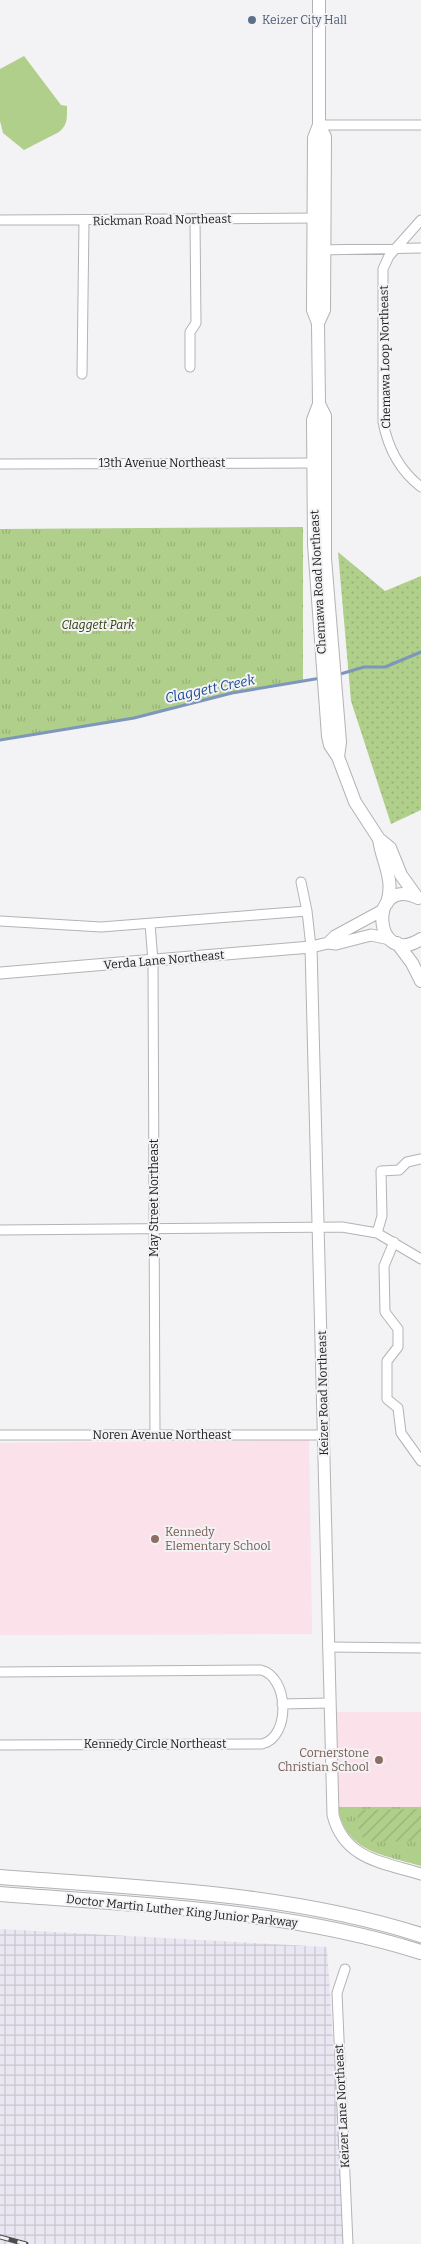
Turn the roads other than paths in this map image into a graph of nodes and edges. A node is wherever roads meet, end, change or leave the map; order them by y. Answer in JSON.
{"nodes":[{"id":1,"x":319,"y":0,"type":"edge"},
{"id":2,"x":319,"y":125,"type":"junction"},
{"id":3,"x":421,"y":125,"type":"edge"},
{"id":4,"x":319,"y":218,"type":"junction"},
{"id":5,"x":195,"y":219,"type":"junction"},
{"id":6,"x":0,"y":220,"type":"edge"},
{"id":7,"x":421,"y":220,"type":"edge"},
{"id":8,"x":84,"y":221,"type":"junction"},
{"id":9,"x":395,"y":248,"type":"junction"},
{"id":10,"x":421,"y":248,"type":"edge"},
{"id":11,"x":319,"y":250,"type":"junction"},
{"id":12,"x":190,"y":367,"type":"dead end"},
{"id":13,"x":82,"y":374,"type":"dead end"},
{"id":14,"x":318,"y":463,"type":"junction"},
{"id":15,"x":0,"y":464,"type":"edge"},
{"id":16,"x":421,"y":487,"type":"edge"},
{"id":17,"x":379,"y":839,"type":"junction"},
{"id":18,"x":301,"y":882,"type":"dead end"},
{"id":19,"x":418,"y":898,"type":"edge"},
{"id":20,"x":385,"y":907,"type":"junction"},
{"id":21,"x":307,"y":911,"type":"junction"},
{"id":22,"x":0,"y":921,"type":"edge"},
{"id":23,"x":150,"y":924,"type":"junction"},
{"id":24,"x":421,"y":939,"type":"edge"},
{"id":25,"x":393,"y":941,"type":"junction"},
{"id":26,"x":328,"y":943,"type":"junction"},
{"id":27,"x":311,"y":947,"type":"junction"},
{"id":28,"x":153,"y":960,"type":"junction"},
{"id":29,"x":0,"y":973,"type":"edge"},
{"id":30,"x":421,"y":981,"type":"edge"},
{"id":31,"x":421,"y":1159,"type":"edge"},
{"id":32,"x":319,"y":1226,"type":"junction"},
{"id":33,"x":154,"y":1229,"type":"junction"},
{"id":34,"x":0,"y":1230,"type":"edge"},
{"id":35,"x":376,"y":1233,"type":"junction"},
{"id":36,"x":394,"y":1242,"type":"junction"},
{"id":37,"x":421,"y":1259,"type":"edge"},
{"id":38,"x":0,"y":1435,"type":"edge"},
{"id":39,"x":155,"y":1435,"type":"junction"},
{"id":40,"x":324,"y":1435,"type":"junction"},
{"id":41,"x":421,"y":1462,"type":"edge"},
{"id":42,"x":328,"y":1647,"type":"junction"},
{"id":43,"x":421,"y":1648,"type":"edge"},
{"id":44,"x":0,"y":1672,"type":"edge"},
{"id":45,"x":329,"y":1703,"type":"junction"},
{"id":46,"x":282,"y":1704,"type":"junction"},
{"id":47,"x":0,"y":1745,"type":"edge"},
{"id":48,"x":421,"y":1874,"type":"edge"},
{"id":49,"x":0,"y":1877,"type":"edge"},
{"id":50,"x":0,"y":1894,"type":"edge"},
{"id":51,"x":421,"y":1934,"type":"edge"},
{"id":52,"x":421,"y":1952,"type":"edge"},
{"id":53,"x":345,"y":1969,"type":"dead end"},
{"id":54,"x":348,"y":2244,"type":"edge"}],
"edges":[{"from":1,"to":2,"type":"main road","name":"Chemawa Road Northeast"},
{"from":2,"to":3,"type":"street"},
{"from":2,"to":4,"type":"main road","name":"Chemawa Road Northeast"},
{"from":4,"to":5,"type":"street","name":"Rickman Road Northeast"},
{"from":4,"to":11,"type":"main road","name":"Chemawa Road Northeast"},
{"from":5,"to":8,"type":"street","name":"Rickman Road Northeast"},
{"from":5,"to":12,"type":"street"},
{"from":6,"to":8,"type":"street","name":"Rickman Road Northeast"},
{"from":7,"to":9,"type":"street","name":"Chemawa Loop Northeast"},
{"from":8,"to":13,"type":"street"},
{"from":9,"to":10,"type":"street"},
{"from":9,"to":11,"type":"street"},
{"from":9,"to":16,"type":"street","name":"Chemawa Loop Northeast"},
{"from":11,"to":14,"type":"main road","name":"Chemawa Road Northeast"},
{"from":14,"to":15,"type":"street","name":"13th Avenue Northeast"},
{"from":14,"to":17,"type":"main road","name":"Chemawa Road Northeast"},
{"from":17,"to":19,"type":"main road","name":"Chemawa Road Northeast"},
{"from":17,"to":20,"type":"main road","name":"Chemawa Road Northeast"},
{"from":18,"to":21,"type":"street"},
{"from":19,"to":20,"type":"main road"},
{"from":20,"to":25,"type":"main road","name":"Chemawa Road Northeast"},
{"from":20,"to":26,"type":"street","name":"Verda Lane Northeast"},
{"from":21,"to":23,"type":"street"},
{"from":21,"to":27,"type":"street"},
{"from":22,"to":23,"type":"street"},
{"from":23,"to":28,"type":"street","name":"May Street Northeast"},
{"from":24,"to":25,"type":"main road"},
{"from":25,"to":26,"type":"street","name":"Verda Lane Northeast"},
{"from":25,"to":30,"type":"main road"},
{"from":26,"to":27,"type":"street","name":"Verda Lane Northeast"},
{"from":27,"to":28,"type":"street","name":"Verda Lane Northeast"},
{"from":27,"to":32,"type":"street","name":"Keizer Road Northeast"},
{"from":28,"to":29,"type":"street","name":"Verda Lane Northeast"},
{"from":28,"to":33,"type":"street","name":"May Street Northeast"},
{"from":31,"to":35,"type":"street"},
{"from":32,"to":33,"type":"street"},
{"from":32,"to":35,"type":"street"},
{"from":32,"to":40,"type":"street","name":"Keizer Road Northeast"},
{"from":33,"to":34,"type":"street"},
{"from":33,"to":39,"type":"street","name":"May Street Northeast"},
{"from":35,"to":36,"type":"street"},
{"from":36,"to":37,"type":"street"},
{"from":36,"to":41,"type":"street"},
{"from":38,"to":39,"type":"street","name":"Noren Avenue Northeast"},
{"from":39,"to":40,"type":"street","name":"Noren Avenue Northeast"},
{"from":40,"to":42,"type":"street","name":"Keizer Road Northeast"},
{"from":42,"to":43,"type":"street"},
{"from":42,"to":45,"type":"street","name":"Keizer Road Northeast"},
{"from":44,"to":46,"type":"street","name":"Kennedy Circle Northeast"},
{"from":45,"to":46,"type":"street"},
{"from":45,"to":48,"type":"street","name":"Keizer Road Northeast"},
{"from":46,"to":47,"type":"street","name":"Kennedy Circle Northeast"},
{"from":49,"to":51,"type":"highway","name":"Doctor Martin Luther King Junior Parkway"},
{"from":50,"to":52,"type":"highway","name":"Doctor Martin Luther King Junior Parkway"},
{"from":53,"to":54,"type":"street","name":"Keizer Lane Northeast"}]}
